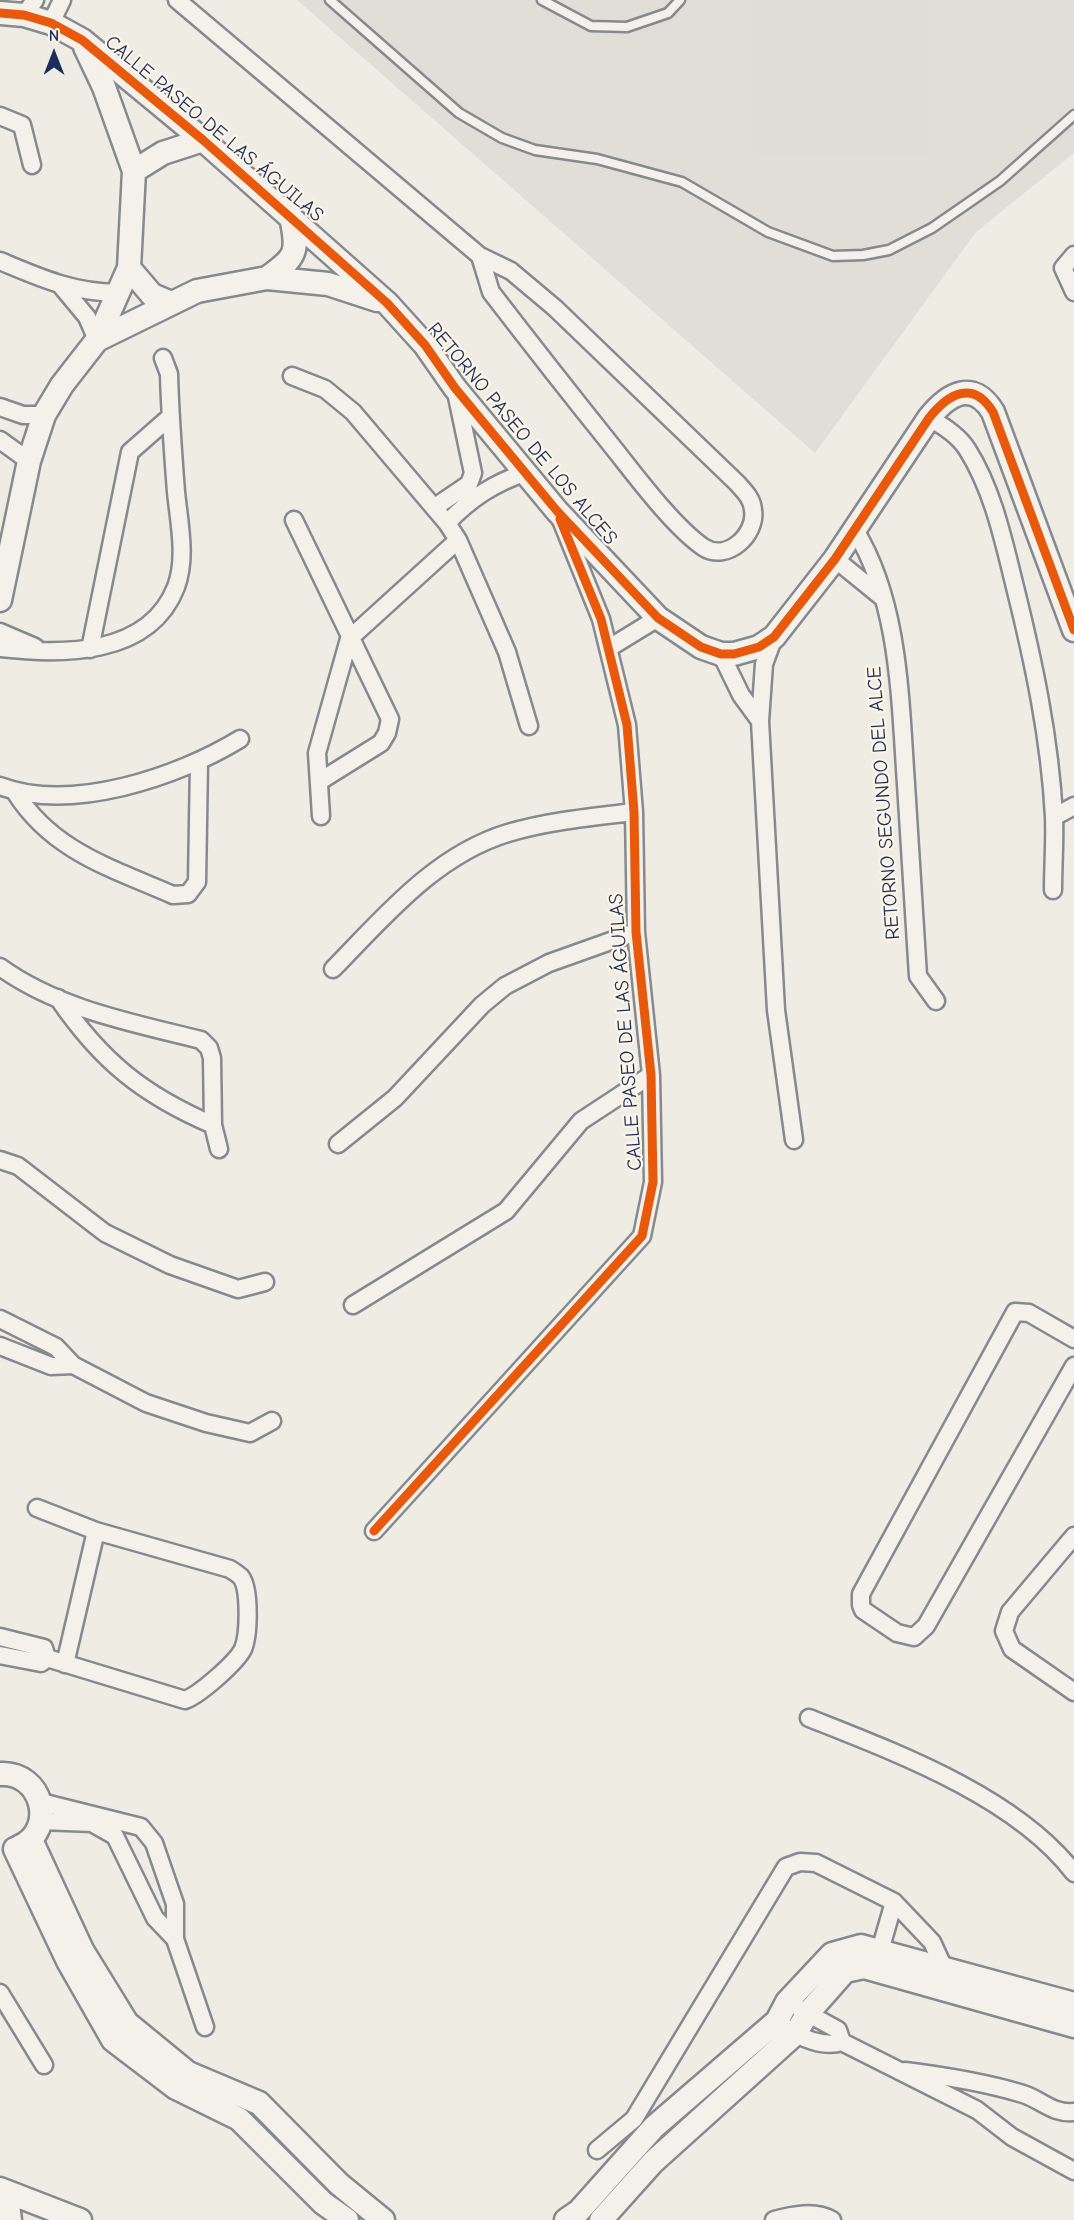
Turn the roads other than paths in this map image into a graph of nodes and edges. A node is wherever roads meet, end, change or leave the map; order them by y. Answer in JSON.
{"nodes":[{"id":1,"x":62,"y":0,"type":"edge"},
{"id":2,"x":177,"y":0,"type":"edge"},
{"id":3,"x":330,"y":0,"type":"edge"},
{"id":4,"x":542,"y":0,"type":"edge"},
{"id":5,"x":680,"y":0,"type":"edge"},
{"id":6,"x":29,"y":7,"type":"edge"},
{"id":7,"x":0,"y":13,"type":"edge"},
{"id":8,"x":51,"y":23,"type":"junction"},
{"id":9,"x":82,"y":40,"type":"junction"},
{"id":10,"x":1074,"y":115,"type":"edge"},
{"id":11,"x":0,"y":116,"type":"edge"},
{"id":12,"x":203,"y":140,"type":"junction"},
{"id":13,"x":32,"y":165,"type":"dead end"},
{"id":14,"x":134,"y":171,"type":"junction"},
{"id":15,"x":291,"y":217,"type":"junction"},
{"id":16,"x":1074,"y":255,"type":"edge"},
{"id":17,"x":480,"y":256,"type":"junction"},
{"id":18,"x":0,"y":261,"type":"edge"},
{"id":19,"x":129,"y":268,"type":"junction"},
{"id":20,"x":267,"y":278,"type":"junction"},
{"id":21,"x":1073,"y":286,"type":"edge"},
{"id":22,"x":62,"y":287,"type":"junction"},
{"id":23,"x":117,"y":293,"type":"junction"},
{"id":24,"x":171,"y":303,"type":"junction"},
{"id":25,"x":387,"y":303,"type":"junction"},
{"id":26,"x":97,"y":340,"type":"junction"},
{"id":27,"x":163,"y":358,"type":"dead end"},
{"id":28,"x":292,"y":376,"type":"dead end"},
{"id":29,"x":455,"y":388,"type":"junction"},
{"id":30,"x":0,"y":407,"type":"edge"},
{"id":31,"x":44,"y":415,"type":"junction"},
{"id":32,"x":171,"y":416,"type":"junction"},
{"id":33,"x":929,"y":418,"type":"junction"},
{"id":34,"x":0,"y":440,"type":"edge"},
{"id":35,"x":29,"y":461,"type":"junction"},
{"id":36,"x":528,"y":472,"type":"junction"},
{"id":37,"x":557,"y":511,"type":"junction"},
{"id":38,"x":441,"y":515,"type":"junction"},
{"id":39,"x":294,"y":520,"type":"dead end"},
{"id":40,"x":855,"y":530,"type":"junction"},
{"id":41,"x":458,"y":540,"type":"junction"},
{"id":42,"x":835,"y":559,"type":"junction"},
{"id":43,"x":883,"y":598,"type":"junction"},
{"id":44,"x":0,"y":600,"type":"edge"},
{"id":45,"x":658,"y":618,"type":"junction"},
{"id":46,"x":1074,"y":630,"type":"edge"},
{"id":47,"x":0,"y":632,"type":"edge"},
{"id":48,"x":774,"y":638,"type":"junction"},
{"id":49,"x":349,"y":639,"type":"junction"},
{"id":50,"x":0,"y":648,"type":"edge"},
{"id":51,"x":609,"y":648,"type":"junction"},
{"id":52,"x":90,"y":649,"type":"junction"},
{"id":53,"x":50,"y":653,"type":"junction"},
{"id":54,"x":721,"y":654,"type":"junction"},
{"id":55,"x":760,"y":721,"type":"junction"},
{"id":56,"x":529,"y":726,"type":"dead end"},
{"id":57,"x":240,"y":739,"type":"dead end"},
{"id":58,"x":199,"y":762,"type":"junction"},
{"id":59,"x":320,"y":781,"type":"junction"},
{"id":60,"x":7,"y":789,"type":"edge"},
{"id":61,"x":1074,"y":806,"type":"edge"},
{"id":62,"x":634,"y":812,"type":"junction"},
{"id":63,"x":321,"y":816,"type":"dead end"},
{"id":64,"x":1054,"y":817,"type":"junction"},
{"id":65,"x":1053,"y":890,"type":"dead end"},
{"id":66,"x":636,"y":932,"type":"junction"},
{"id":67,"x":0,"y":967,"type":"edge"},
{"id":68,"x":333,"y":969,"type":"dead end"},
{"id":69,"x":58,"y":998,"type":"junction"},
{"id":70,"x":936,"y":1001,"type":"dead end"},
{"id":71,"x":651,"y":1076,"type":"junction"},
{"id":72,"x":213,"y":1125,"type":"junction"},
{"id":73,"x":794,"y":1140,"type":"dead end"},
{"id":74,"x":338,"y":1144,"type":"dead end"},
{"id":75,"x":219,"y":1149,"type":"dead end"},
{"id":76,"x":0,"y":1160,"type":"edge"},
{"id":77,"x":18,"y":1166,"type":"junction"},
{"id":78,"x":0,"y":1174,"type":"edge"},
{"id":79,"x":265,"y":1282,"type":"dead end"},
{"id":80,"x":353,"y":1305,"type":"dead end"},
{"id":81,"x":0,"y":1319,"type":"edge"},
{"id":82,"x":1074,"y":1340,"type":"edge"},
{"id":83,"x":0,"y":1346,"type":"edge"},
{"id":84,"x":73,"y":1365,"type":"junction"},
{"id":85,"x":1074,"y":1366,"type":"edge"},
{"id":86,"x":272,"y":1421,"type":"dead end"},
{"id":87,"x":36,"y":1508,"type":"dead end"},
{"id":88,"x":96,"y":1531,"type":"junction"},
{"id":89,"x":374,"y":1531,"type":"dead end"},
{"id":90,"x":1074,"y":1536,"type":"edge"},
{"id":91,"x":0,"y":1637,"type":"edge"},
{"id":92,"x":0,"y":1655,"type":"edge"},
{"id":93,"x":48,"y":1658,"type":"junction"},
{"id":94,"x":65,"y":1664,"type":"junction"},
{"id":95,"x":1074,"y":1692,"type":"edge"},
{"id":96,"x":809,"y":1718,"type":"dead end"},
{"id":97,"x":0,"y":1774,"type":"edge"},
{"id":98,"x":26,"y":1832,"type":"edge"},
{"id":99,"x":1074,"y":1873,"type":"edge"},
{"id":100,"x":894,"y":1902,"type":"junction"},
{"id":101,"x":175,"y":1939,"type":"junction"},
{"id":102,"x":877,"y":1961,"type":"junction"},
{"id":103,"x":944,"y":1968,"type":"junction"},
{"id":104,"x":945,"y":1991,"type":"junction"},
{"id":105,"x":0,"y":1993,"type":"edge"},
{"id":106,"x":1074,"y":2004,"type":"edge"},
{"id":107,"x":782,"y":2012,"type":"junction"},
{"id":108,"x":808,"y":2013,"type":"junction"},
{"id":109,"x":1074,"y":2026,"type":"edge"},
{"id":110,"x":205,"y":2027,"type":"dead end"},
{"id":111,"x":795,"y":2034,"type":"junction"},
{"id":112,"x":842,"y":2042,"type":"junction"},
{"id":113,"x":44,"y":2065,"type":"dead end"},
{"id":114,"x":897,"y":2070,"type":"junction"},
{"id":115,"x":1074,"y":2112,"type":"edge"},
{"id":116,"x":597,"y":2150,"type":"dead end"},
{"id":117,"x":1074,"y":2171,"type":"edge"},
{"id":118,"x":0,"y":2191,"type":"edge"},
{"id":119,"x":10,"y":2220,"type":"edge"},
{"id":120,"x":80,"y":2220,"type":"edge"},
{"id":121,"x":346,"y":2220,"type":"edge"},
{"id":122,"x":383,"y":2220,"type":"edge"},
{"id":123,"x":566,"y":2220,"type":"edge"},
{"id":124,"x":601,"y":2220,"type":"edge"},
{"id":125,"x":774,"y":2220,"type":"edge"},
{"id":126,"x":832,"y":2220,"type":"edge"}],
"edges":[{"from":1,"to":8,"type":"street"},
{"from":2,"to":17,"type":"street"},
{"from":3,"to":10,"type":"lane"},
{"from":4,"to":5,"type":"lane"},
{"from":6,"to":7,"type":"street","name":"CALLE PASEO DE LAS ÁGUILAS"},
{"from":6,"to":8,"type":"street","name":"CALLE PASEO DE LAS ÁGUILAS"},
{"from":8,"to":9,"type":"street","name":"CALLE PASEO DE LAS ÁGUILAS"},
{"from":9,"to":12,"type":"street","name":"CALLE PASEO DE LAS ÁGUILAS"},
{"from":9,"to":14,"type":"street"},
{"from":11,"to":13,"type":"street"},
{"from":12,"to":14,"type":"street"},
{"from":12,"to":15,"type":"street","name":"CALLE PASEO DE LAS ÁGUILAS"},
{"from":14,"to":19,"type":"street"},
{"from":15,"to":20,"type":"street"},
{"from":15,"to":25,"type":"street","name":"CALLE PASEO DE LAS ÁGUILAS"},
{"from":16,"to":21,"type":"street"},
{"from":17,"to":17,"type":"street"},
{"from":18,"to":22,"type":"street"},
{"from":19,"to":23,"type":"street"},
{"from":19,"to":24,"type":"street"},
{"from":20,"to":24,"type":"street"},
{"from":20,"to":25,"type":"street"},
{"from":22,"to":23,"type":"street"},
{"from":22,"to":26,"type":"street"},
{"from":23,"to":26,"type":"street"},
{"from":24,"to":26,"type":"street"},
{"from":25,"to":29,"type":"street","name":"RETORNO PASEO DE LOS ALCES"},
{"from":26,"to":31,"type":"street"},
{"from":27,"to":32,"type":"street"},
{"from":28,"to":38,"type":"street"},
{"from":29,"to":36,"type":"street","name":"RETORNO PASEO DE LOS ALCES"},
{"from":29,"to":38,"type":"street"},
{"from":30,"to":31,"type":"street"},
{"from":31,"to":35,"type":"street"},
{"from":32,"to":52,"type":"street"},
{"from":32,"to":52,"type":"street"},
{"from":33,"to":40,"type":"street","name":"RETORNO PASEO DE LOS ALCES"},
{"from":33,"to":46,"type":"street","name":"RETORNO PASEO DE LOS ALCES"},
{"from":33,"to":64,"type":"street"},
{"from":34,"to":35,"type":"street"},
{"from":35,"to":44,"type":"street"},
{"from":36,"to":37,"type":"street","name":"RETORNO PASEO DE LOS ALCES"},
{"from":36,"to":38,"type":"street"},
{"from":37,"to":45,"type":"street","name":"RETORNO PASEO DE LOS ALCES"},
{"from":37,"to":51,"type":"street","name":"CALLE PASEO DE LAS ÁGUILAS"},
{"from":38,"to":41,"type":"street"},
{"from":39,"to":49,"type":"street"},
{"from":40,"to":42,"type":"street","name":"RETORNO PASEO DE LOS ALCES"},
{"from":40,"to":43,"type":"street","name":"RETORNO SEGUNDO DEL ALCE"},
{"from":41,"to":49,"type":"street"},
{"from":41,"to":56,"type":"street"},
{"from":42,"to":43,"type":"street"},
{"from":42,"to":48,"type":"street","name":"RETORNO PASEO DE LOS ALCES"},
{"from":43,"to":70,"type":"street","name":"RETORNO SEGUNDO DEL ALCE"},
{"from":45,"to":51,"type":"street"},
{"from":45,"to":54,"type":"street","name":"RETORNO PASEO DE LOS ALCES"},
{"from":47,"to":53,"type":"street"},
{"from":48,"to":54,"type":"street","name":"RETORNO PASEO DE LOS ALCES"},
{"from":48,"to":55,"type":"street"},
{"from":49,"to":59,"type":"street"},
{"from":49,"to":59,"type":"street"},
{"from":50,"to":53,"type":"street"},
{"from":51,"to":62,"type":"street","name":"CALLE PASEO DE LAS ÁGUILAS"},
{"from":52,"to":53,"type":"street"},
{"from":54,"to":55,"type":"street"},
{"from":55,"to":73,"type":"street"},
{"from":57,"to":58,"type":"street"},
{"from":58,"to":60,"type":"street"},
{"from":58,"to":60,"type":"street"},
{"from":59,"to":63,"type":"street"},
{"from":61,"to":64,"type":"street"},
{"from":62,"to":66,"type":"street","name":"CALLE PASEO DE LAS ÁGUILAS"},
{"from":62,"to":68,"type":"street"},
{"from":64,"to":65,"type":"street"},
{"from":66,"to":71,"type":"street","name":"CALLE PASEO DE LAS ÁGUILAS"},
{"from":66,"to":74,"type":"street"},
{"from":67,"to":69,"type":"street"},
{"from":69,"to":72,"type":"street"},
{"from":69,"to":72,"type":"street"},
{"from":71,"to":80,"type":"street"},
{"from":71,"to":89,"type":"street","name":"CALLE PASEO DE LAS ÁGUILAS"},
{"from":72,"to":75,"type":"street"},
{"from":76,"to":77,"type":"street"},
{"from":77,"to":78,"type":"street"},
{"from":77,"to":79,"type":"street"},
{"from":81,"to":84,"type":"street"},
{"from":82,"to":85,"type":"street"},
{"from":83,"to":84,"type":"street"},
{"from":84,"to":86,"type":"street"},
{"from":87,"to":88,"type":"street"},
{"from":88,"to":94,"type":"street"},
{"from":88,"to":94,"type":"street"},
{"from":90,"to":95,"type":"street"},
{"from":91,"to":93,"type":"street"},
{"from":92,"to":93,"type":"street"},
{"from":93,"to":94,"type":"street"},
{"from":96,"to":99,"type":"street"},
{"from":97,"to":98,"type":"street"},
{"from":98,"to":101,"type":"street"},
{"from":98,"to":101,"type":"street"},
{"from":98,"to":121,"type":"street"},
{"from":98,"to":122,"type":"street"},
{"from":100,"to":102,"type":"street"},
{"from":100,"to":103,"type":"street"},
{"from":100,"to":116,"type":"street"},
{"from":101,"to":110,"type":"street"},
{"from":102,"to":103,"type":"street"},
{"from":102,"to":104,"type":"street"},
{"from":102,"to":107,"type":"street"},
{"from":102,"to":108,"type":"street"},
{"from":103,"to":104,"type":"street"},
{"from":103,"to":106,"type":"street"},
{"from":104,"to":109,"type":"street"},
{"from":105,"to":113,"type":"street"},
{"from":107,"to":108,"type":"street"},
{"from":107,"to":111,"type":"street"},
{"from":107,"to":123,"type":"street"},
{"from":108,"to":111,"type":"street"},
{"from":108,"to":112,"type":"street"},
{"from":111,"to":112,"type":"street"},
{"from":111,"to":124,"type":"street"},
{"from":112,"to":114,"type":"street"},
{"from":114,"to":115,"type":"street"},
{"from":114,"to":117,"type":"street"},
{"from":118,"to":119,"type":"street"},
{"from":118,"to":120,"type":"street"},
{"from":125,"to":126,"type":"street"}]}
